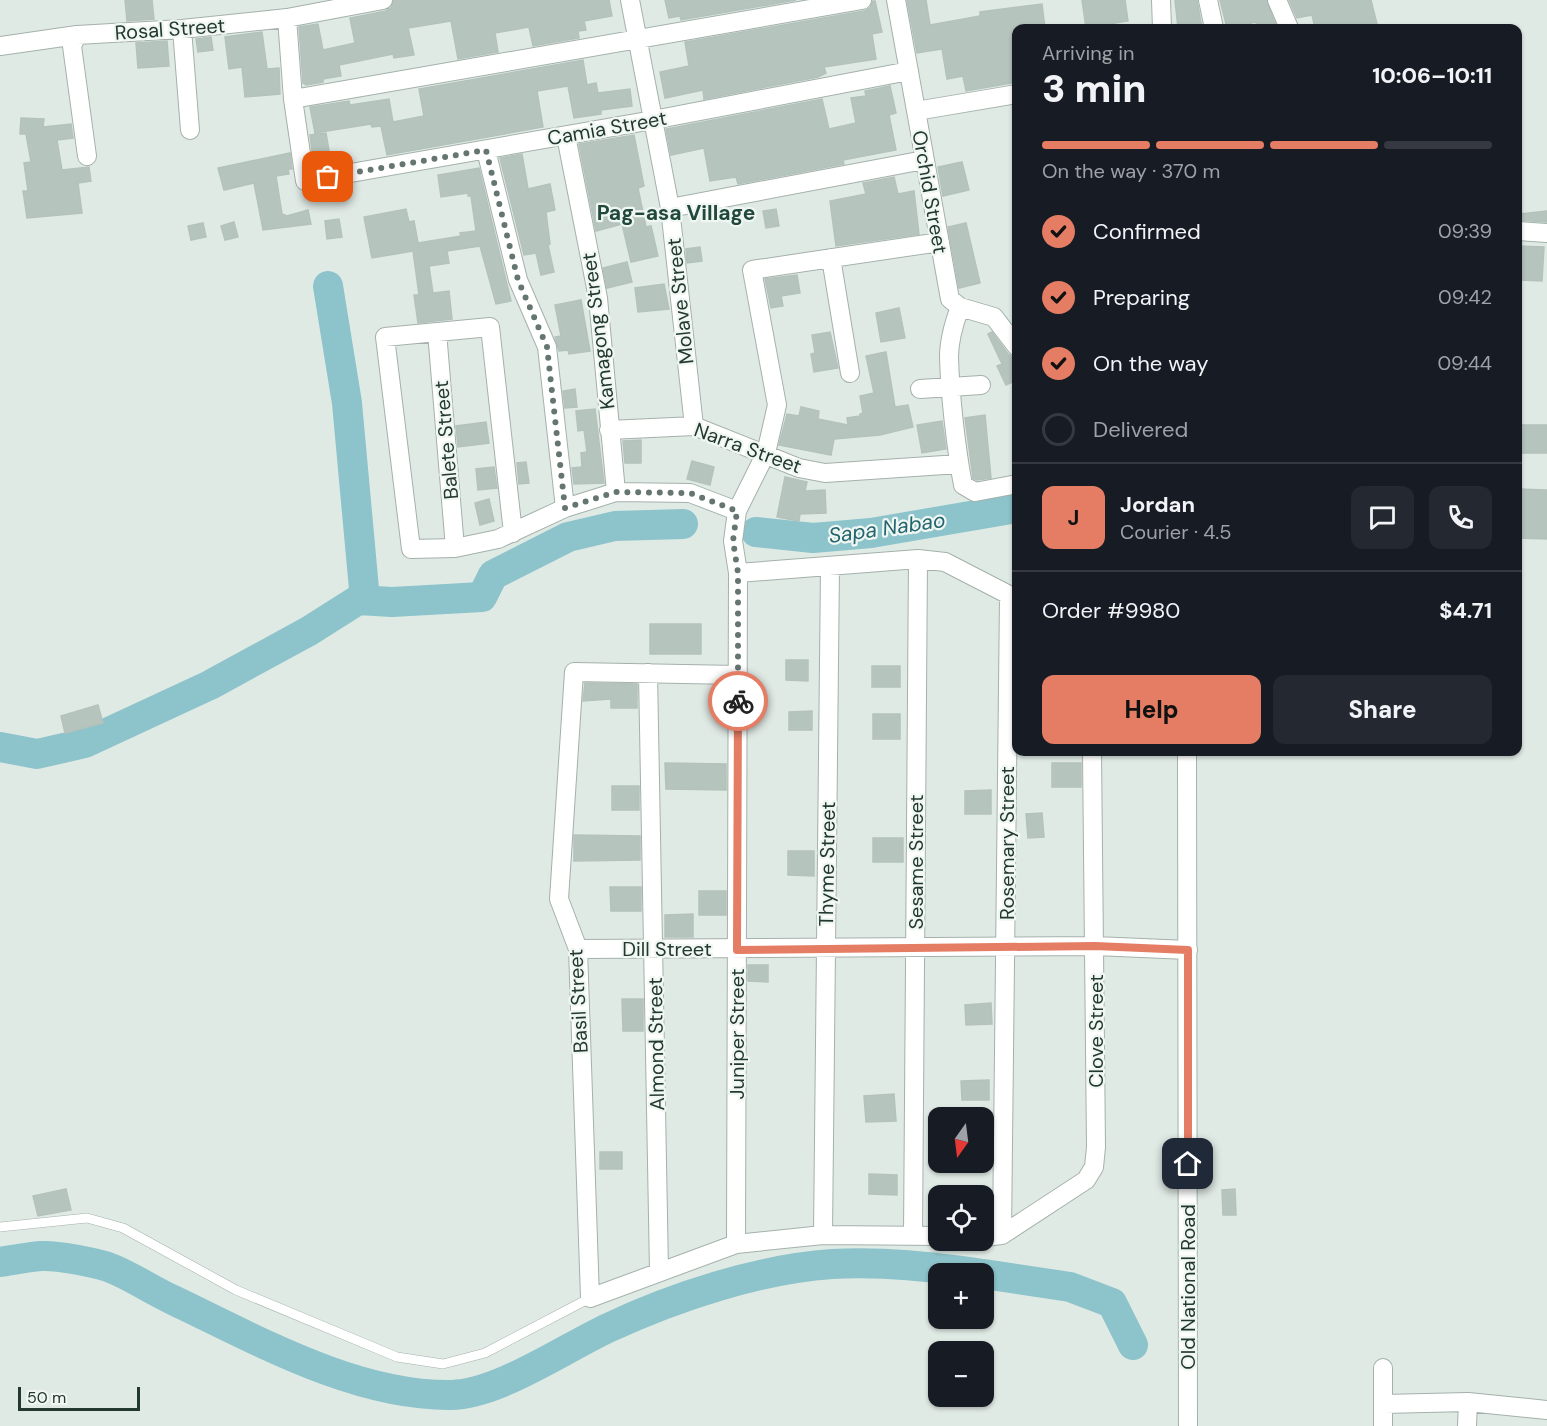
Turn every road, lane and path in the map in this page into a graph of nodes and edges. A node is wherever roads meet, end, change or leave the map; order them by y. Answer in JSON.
{"nodes":[{"id":1,"x":383,"y":0,"type":"edge"},
{"id":2,"x":630,"y":0,"type":"edge"},
{"id":3,"x":862,"y":0,"type":"edge"},
{"id":4,"x":896,"y":0,"type":"edge"},
{"id":5,"x":1161,"y":0,"type":"edge"},
{"id":6,"x":1208,"y":0,"type":"edge"},
{"id":7,"x":1278,"y":0,"type":"edge"},
{"id":8,"x":287,"y":18,"type":"junction"},
{"id":9,"x":1162,"y":24,"type":"edge"},
{"id":10,"x":1213,"y":24,"type":"edge"},
{"id":11,"x":1287,"y":24,"type":"edge"},
{"id":12,"x":182,"y":29,"type":"junction"},
{"id":13,"x":77,"y":35,"type":"junction"},
{"id":14,"x":638,"y":39,"type":"junction"},
{"id":15,"x":0,"y":46,"type":"edge"},
{"id":16,"x":909,"y":71,"type":"junction"},
{"id":17,"x":1012,"y":95,"type":"edge"},
{"id":18,"x":293,"y":99,"type":"junction"},
{"id":19,"x":916,"y":111,"type":"junction"},
{"id":20,"x":653,"y":120,"type":"junction"},
{"id":21,"x":190,"y":130,"type":"dead end"},
{"id":22,"x":566,"y":136,"type":"junction"},
{"id":23,"x":486,"y":150,"type":"junction"},
{"id":24,"x":87,"y":156,"type":"dead end"},
{"id":25,"x":924,"y":160,"type":"junction"},
{"id":26,"x":670,"y":208,"type":"junction"},
{"id":27,"x":1522,"y":231,"type":"edge"},
{"id":28,"x":1547,"y":233,"type":"edge"},
{"id":29,"x":939,"y":242,"type":"junction"},
{"id":30,"x":831,"y":258,"type":"junction"},
{"id":31,"x":960,"y":307,"type":"junction"},
{"id":32,"x":437,"y":332,"type":"junction"},
{"id":33,"x":1012,"y":340,"type":"edge"},
{"id":34,"x":850,"y":373,"type":"dead end"},
{"id":35,"x":981,"y":385,"type":"dead end"},
{"id":36,"x":953,"y":387,"type":"junction"},
{"id":37,"x":920,"y":390,"type":"dead end"},
{"id":38,"x":694,"y":426,"type":"junction"},
{"id":39,"x":609,"y":430,"type":"junction"},
{"id":40,"x":766,"y":453,"type":"junction"},
{"id":41,"x":959,"y":464,"type":"junction"},
{"id":42,"x":1012,"y":485,"type":"edge"},
{"id":43,"x":616,"y":492,"type":"junction"},
{"id":44,"x":565,"y":508,"type":"junction"},
{"id":45,"x":737,"y":511,"type":"junction"},
{"id":46,"x":513,"y":533,"type":"junction"},
{"id":47,"x":455,"y":548,"type":"junction"},
{"id":48,"x":918,"y":559,"type":"junction"},
{"id":49,"x":830,"y":566,"type":"junction"},
{"id":50,"x":738,"y":573,"type":"junction"},
{"id":51,"x":1012,"y":597,"type":"edge"},
{"id":52,"x":1012,"y":648,"type":"edge"},
{"id":53,"x":648,"y":673,"type":"junction"},
{"id":54,"x":738,"y":675,"type":"junction"},
{"id":55,"x":1092,"y":756,"type":"edge"},
{"id":56,"x":1187,"y":756,"type":"edge"},
{"id":57,"x":1095,"y":946,"type":"junction"},
{"id":58,"x":1006,"y":947,"type":"junction"},
{"id":59,"x":915,"y":948,"type":"junction"},
{"id":60,"x":578,"y":949,"type":"junction"},
{"id":61,"x":654,"y":949,"type":"junction"},
{"id":62,"x":826,"y":949,"type":"junction"},
{"id":63,"x":737,"y":950,"type":"junction"},
{"id":64,"x":1188,"y":950,"type":"junction"},
{"id":65,"x":994,"y":1214,"type":"edge"},
{"id":66,"x":0,"y":1227,"type":"edge"},
{"id":67,"x":823,"y":1235,"type":"junction"},
{"id":68,"x":994,"y":1235,"type":"edge"},
{"id":69,"x":913,"y":1236,"type":"junction"},
{"id":70,"x":928,"y":1236,"type":"edge"},
{"id":71,"x":736,"y":1244,"type":"junction"},
{"id":72,"x":659,"y":1271,"type":"junction"},
{"id":73,"x":590,"y":1298,"type":"junction"},
{"id":74,"x":1383,"y":1368,"type":"dead end"},
{"id":75,"x":1468,"y":1402,"type":"junction"},
{"id":76,"x":1383,"y":1404,"type":"junction"},
{"id":77,"x":1547,"y":1410,"type":"edge"},
{"id":78,"x":1188,"y":1426,"type":"edge"},
{"id":79,"x":1383,"y":1426,"type":"edge"},
{"id":80,"x":1467,"y":1426,"type":"edge"}],
"edges":[{"from":1,"to":8,"type":"street","name":"Rosal Street"},
{"from":2,"to":14,"type":"street","name":"Molave Street"},
{"from":3,"to":14,"type":"street"},
{"from":4,"to":16,"type":"street","name":"Orchid Street"},
{"from":5,"to":9,"type":"street"},
{"from":6,"to":10,"type":"street"},
{"from":7,"to":11,"type":"street"},
{"from":8,"to":12,"type":"street","name":"Rosal Street"},
{"from":8,"to":18,"type":"street"},
{"from":12,"to":13,"type":"street","name":"Rosal Street"},
{"from":12,"to":21,"type":"street"},
{"from":13,"to":15,"type":"street","name":"Rosal Street"},
{"from":13,"to":24,"type":"street"},
{"from":14,"to":18,"type":"street"},
{"from":14,"to":20,"type":"street","name":"Molave Street"},
{"from":16,"to":19,"type":"street","name":"Orchid Street"},
{"from":16,"to":20,"type":"street","name":"Camia Street"},
{"from":17,"to":19,"type":"street"},
{"from":18,"to":23,"type":"street","name":"Camia Street"},
{"from":19,"to":25,"type":"street","name":"Orchid Street"},
{"from":20,"to":22,"type":"street","name":"Camia Street"},
{"from":20,"to":26,"type":"street","name":"Molave Street"},
{"from":22,"to":23,"type":"street","name":"Camia Street"},
{"from":22,"to":39,"type":"street","name":"Kamagong Street"},
{"from":23,"to":44,"type":"street"},
{"from":25,"to":26,"type":"street"},
{"from":25,"to":29,"type":"street","name":"Orchid Street"},
{"from":26,"to":38,"type":"street","name":"Molave Street"},
{"from":27,"to":28,"type":"street"},
{"from":29,"to":30,"type":"street"},
{"from":29,"to":31,"type":"street","name":"Orchid Street"},
{"from":30,"to":34,"type":"street"},
{"from":30,"to":40,"type":"street","name":"Juniper Street"},
{"from":31,"to":33,"type":"street"},
{"from":31,"to":36,"type":"street"},
{"from":32,"to":46,"type":"street"},
{"from":32,"to":47,"type":"street","name":"Balete Street"},
{"from":32,"to":47,"type":"street"},
{"from":35,"to":36,"type":"street"},
{"from":36,"to":37,"type":"street"},
{"from":36,"to":41,"type":"street"},
{"from":38,"to":39,"type":"street","name":"Narra Street"},
{"from":38,"to":40,"type":"street","name":"Narra Street"},
{"from":39,"to":43,"type":"street","name":"Kamagong Street"},
{"from":40,"to":41,"type":"street","name":"Narra Street"},
{"from":40,"to":45,"type":"street","name":"Juniper Street"},
{"from":41,"to":42,"type":"street"},
{"from":43,"to":44,"type":"street"},
{"from":43,"to":45,"type":"street"},
{"from":44,"to":46,"type":"street"},
{"from":45,"to":50,"type":"street","name":"Juniper Street"},
{"from":46,"to":47,"type":"street"},
{"from":48,"to":49,"type":"street"},
{"from":48,"to":51,"type":"street"},
{"from":48,"to":59,"type":"street","name":"Sesame Street"},
{"from":49,"to":50,"type":"street"},
{"from":49,"to":62,"type":"street","name":"Thyme Street"},
{"from":50,"to":54,"type":"street","name":"Juniper Street"},
{"from":52,"to":58,"type":"street","name":"Rosemary Street"},
{"from":53,"to":54,"type":"street"},
{"from":53,"to":60,"type":"street","name":"Basil Street"},
{"from":53,"to":61,"type":"street","name":"Almond Street"},
{"from":54,"to":63,"type":"street","name":"Juniper Street"},
{"from":55,"to":57,"type":"street","name":"Clove Street"},
{"from":56,"to":64,"type":"street","name":"Old National Road"},
{"from":57,"to":58,"type":"street","name":"Dill Street"},
{"from":57,"to":64,"type":"street","name":"Dill Street"},
{"from":57,"to":68,"type":"street","name":"Clove Street"},
{"from":58,"to":59,"type":"street","name":"Dill Street"},
{"from":58,"to":65,"type":"street","name":"Rosemary Street"},
{"from":59,"to":62,"type":"street","name":"Dill Street"},
{"from":59,"to":69,"type":"street","name":"Sesame Street"},
{"from":60,"to":61,"type":"street","name":"Dill Street"},
{"from":60,"to":73,"type":"street","name":"Basil Street"},
{"from":61,"to":63,"type":"street","name":"Dill Street"},
{"from":61,"to":72,"type":"street","name":"Almond Street"},
{"from":62,"to":63,"type":"street","name":"Dill Street"},
{"from":62,"to":67,"type":"street","name":"Thyme Street"},
{"from":63,"to":71,"type":"street","name":"Juniper Street"},
{"from":64,"to":78,"type":"street","name":"Old National Road"},
{"from":66,"to":73,"type":"lane"},
{"from":67,"to":69,"type":"street"},
{"from":67,"to":71,"type":"street"},
{"from":69,"to":70,"type":"street"},
{"from":71,"to":72,"type":"street"},
{"from":72,"to":73,"type":"street"},
{"from":74,"to":76,"type":"street"},
{"from":75,"to":76,"type":"street"},
{"from":75,"to":77,"type":"street"},
{"from":75,"to":80,"type":"street"},
{"from":76,"to":79,"type":"street"}]}
